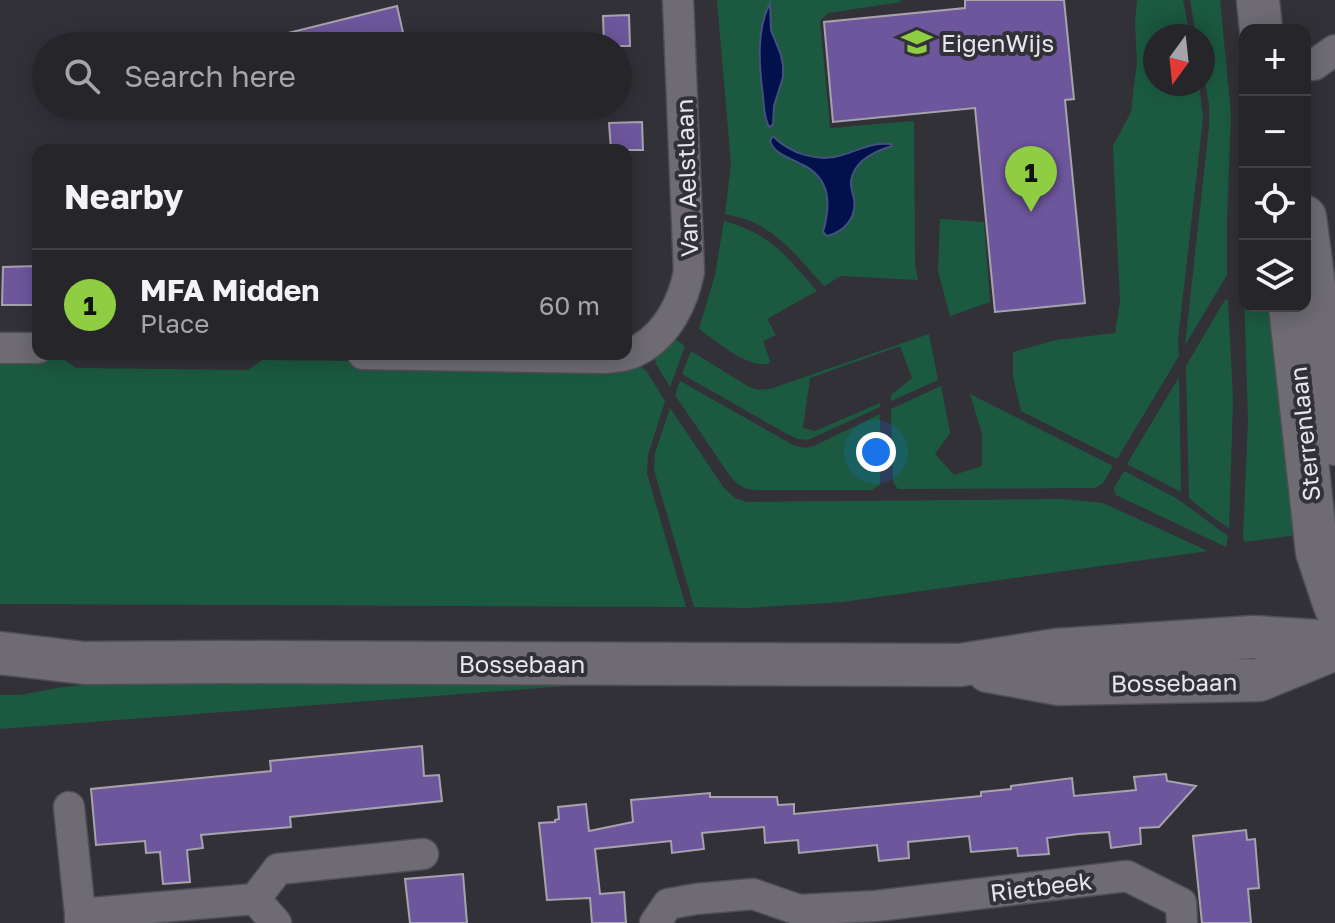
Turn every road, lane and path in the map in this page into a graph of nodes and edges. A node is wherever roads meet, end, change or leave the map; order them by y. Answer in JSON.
{"nodes":[{"id":1,"x":678,"y":0,"type":"edge"},
{"id":2,"x":1258,"y":0,"type":"edge"},
{"id":3,"x":1279,"y":0,"type":"edge"},
{"id":4,"x":1260,"y":24,"type":"edge"},
{"id":5,"x":1281,"y":24,"type":"edge"},
{"id":6,"x":1308,"y":240,"type":"edge"},
{"id":7,"x":1291,"y":312,"type":"edge"},
{"id":8,"x":0,"y":348,"type":"edge"},
{"id":9,"x":32,"y":348,"type":"edge"},
{"id":10,"x":632,"y":352,"type":"edge"},
{"id":11,"x":1335,"y":444,"type":"edge"},
{"id":12,"x":1335,"y":606,"type":"edge"},
{"id":13,"x":1335,"y":642,"type":"edge"},
{"id":14,"x":1335,"y":649,"type":"edge"},
{"id":15,"x":0,"y":653,"type":"edge"},
{"id":16,"x":84,"y":663,"type":"junction"},
{"id":17,"x":960,"y":665,"type":"junction"},
{"id":18,"x":0,"y":681,"type":"edge"},
{"id":19,"x":69,"y":807,"type":"dead end"},
{"id":20,"x":423,"y":854,"type":"dead end"},
{"id":21,"x":255,"y":899,"type":"junction"},
{"id":22,"x":877,"y":915,"type":"edge"},
{"id":23,"x":80,"y":918,"type":"edge"},
{"id":24,"x":276,"y":923,"type":"edge"},
{"id":25,"x":655,"y":923,"type":"edge"},
{"id":26,"x":1182,"y":923,"type":"edge"}],
"edges":[{"from":1,"to":10,"type":"street","name":"Van Aelstlaan"},
{"from":2,"to":4,"type":"street"},
{"from":3,"to":5,"type":"street"},
{"from":6,"to":11,"type":"street","name":"Sterrenlaan"},
{"from":7,"to":12,"type":"street","name":"Sterrenlaan"},
{"from":8,"to":9,"type":"street"},
{"from":13,"to":17,"type":"street","name":"Bossebaan"},
{"from":14,"to":17,"type":"street","name":"Bossebaan"},
{"from":15,"to":16,"type":"street","name":"Bossebaan"},
{"from":16,"to":17,"type":"street","name":"Bossebaan"},
{"from":16,"to":18,"type":"street","name":"Bossebaan"},
{"from":19,"to":23,"type":"street"},
{"from":20,"to":21,"type":"street"},
{"from":21,"to":23,"type":"street"},
{"from":21,"to":24,"type":"street"},
{"from":22,"to":25,"type":"street","name":"Rietbeek"},
{"from":22,"to":26,"type":"street","name":"Rietbeek"}]}
